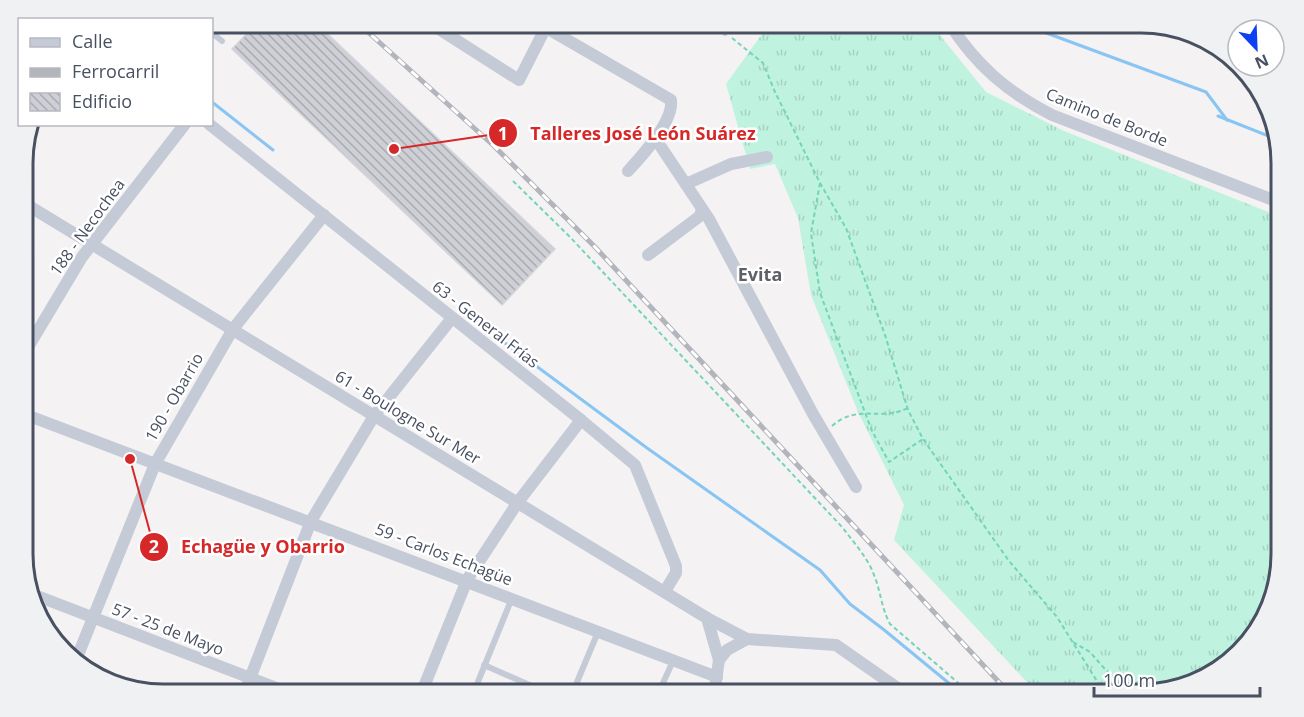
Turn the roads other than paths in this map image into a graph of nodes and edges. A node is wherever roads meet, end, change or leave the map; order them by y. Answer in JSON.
{"nodes":[{"id":1,"x":444,"y":33,"type":"edge"},
{"id":2,"x":540,"y":33,"type":"edge"},
{"id":3,"x":560,"y":33,"type":"edge"},
{"id":4,"x":957,"y":33,"type":"edge"},
{"id":5,"x":213,"y":34,"type":"edge"},
{"id":6,"x":222,"y":41,"type":"dead end"},
{"id":7,"x":183,"y":126,"type":"edge"},
{"id":8,"x":212,"y":126,"type":"edge"},
{"id":9,"x":655,"y":138,"type":"junction"},
{"id":10,"x":767,"y":157,"type":"dead end"},
{"id":11,"x":628,"y":171,"type":"dead end"},
{"id":12,"x":686,"y":184,"type":"junction"},
{"id":13,"x":1271,"y":199,"type":"edge"},
{"id":14,"x":33,"y":209,"type":"edge"},
{"id":15,"x":702,"y":209,"type":"junction"},
{"id":16,"x":324,"y":215,"type":"junction"},
{"id":17,"x":92,"y":245,"type":"junction"},
{"id":18,"x":648,"y":255,"type":"dead end"},
{"id":19,"x":452,"y":318,"type":"junction"},
{"id":20,"x":232,"y":329,"type":"junction"},
{"id":21,"x":33,"y":340,"type":"edge"},
{"id":22,"x":374,"y":416,"type":"junction"},
{"id":23,"x":33,"y":417,"type":"edge"},
{"id":24,"x":581,"y":420,"type":"junction"},
{"id":25,"x":155,"y":464,"type":"junction"},
{"id":26,"x":856,"y":488,"type":"dead end"},
{"id":27,"x":518,"y":502,"type":"junction"},
{"id":28,"x":311,"y":521,"type":"junction"},
{"id":29,"x":467,"y":580,"type":"junction"},
{"id":30,"x":665,"y":591,"type":"junction"},
{"id":31,"x":41,"y":597,"type":"edge"},
{"id":32,"x":512,"y":598,"type":"junction"},
{"id":33,"x":93,"y":618,"type":"junction"},
{"id":34,"x":707,"y":618,"type":"junction"},
{"id":35,"x":598,"y":632,"type":"junction"},
{"id":36,"x":747,"y":639,"type":"junction"},
{"id":37,"x":79,"y":653,"type":"edge"},
{"id":38,"x":673,"y":660,"type":"junction"},
{"id":39,"x":719,"y":660,"type":"junction"},
{"id":40,"x":484,"y":665,"type":"junction"},
{"id":41,"x":717,"y":677,"type":"junction"},
{"id":42,"x":251,"y":678,"type":"junction"},
{"id":43,"x":248,"y":684,"type":"edge"},
{"id":44,"x":266,"y":684,"type":"edge"},
{"id":45,"x":425,"y":684,"type":"edge"},
{"id":46,"x":477,"y":684,"type":"edge"},
{"id":47,"x":527,"y":684,"type":"edge"},
{"id":48,"x":576,"y":684,"type":"edge"},
{"id":49,"x":662,"y":684,"type":"edge"},
{"id":50,"x":716,"y":684,"type":"edge"},
{"id":51,"x":892,"y":684,"type":"edge"}],
"edges":[{"from":1,"to":2,"type":"street"},
{"from":3,"to":9,"type":"street"},
{"from":4,"to":13,"type":"street","name":"Camino de Borde"},
{"from":5,"to":6,"type":"lane"},
{"from":7,"to":17,"type":"street","name":"188 - Necochea"},
{"from":8,"to":16,"type":"street","name":"63 - General Frías"},
{"from":9,"to":11,"type":"street"},
{"from":9,"to":12,"type":"street"},
{"from":10,"to":12,"type":"street"},
{"from":12,"to":15,"type":"street"},
{"from":14,"to":17,"type":"street","name":"61 - Boulogne Sur Mer"},
{"from":15,"to":18,"type":"street"},
{"from":15,"to":26,"type":"street"},
{"from":16,"to":19,"type":"street","name":"63 - General Frías"},
{"from":16,"to":20,"type":"street","name":"190 - Obarrio"},
{"from":17,"to":20,"type":"street","name":"61 - Boulogne Sur Mer"},
{"from":17,"to":21,"type":"street","name":"188 - Necochea"},
{"from":19,"to":22,"type":"street"},
{"from":19,"to":24,"type":"street","name":"63 - General Frías"},
{"from":20,"to":22,"type":"street","name":"61 - Boulogne Sur Mer"},
{"from":20,"to":25,"type":"street","name":"190 - Obarrio"},
{"from":22,"to":27,"type":"street","name":"61 - Boulogne Sur Mer"},
{"from":22,"to":28,"type":"street"},
{"from":23,"to":25,"type":"street","name":"59 - Carlos Echagüe"},
{"from":24,"to":27,"type":"street"},
{"from":24,"to":30,"type":"street","name":"63 - General Frías"},
{"from":25,"to":28,"type":"street","name":"59 - Carlos Echagüe"},
{"from":25,"to":33,"type":"street","name":"190 - Obarrio"},
{"from":27,"to":29,"type":"street"},
{"from":27,"to":30,"type":"street","name":"61 - Boulogne Sur Mer"},
{"from":28,"to":29,"type":"street","name":"59 - Carlos Echagüe"},
{"from":28,"to":42,"type":"street"},
{"from":29,"to":32,"type":"street","name":"59 - Carlos Echagüe"},
{"from":29,"to":45,"type":"street"},
{"from":30,"to":34,"type":"street","name":"61 - Boulogne Sur Mer"},
{"from":31,"to":33,"type":"street","name":"57 - 25 de Mayo"},
{"from":32,"to":35,"type":"street","name":"59 - Carlos Echagüe"},
{"from":32,"to":40,"type":"lane"},
{"from":33,"to":37,"type":"street","name":"190 - Obarrio"},
{"from":33,"to":42,"type":"street","name":"57 - 25 de Mayo"},
{"from":34,"to":36,"type":"street","name":"61 - Boulogne Sur Mer"},
{"from":34,"to":39,"type":"street"},
{"from":35,"to":38,"type":"street","name":"59 - Carlos Echagüe"},
{"from":35,"to":48,"type":"lane"},
{"from":36,"to":39,"type":"street"},
{"from":36,"to":51,"type":"street"},
{"from":38,"to":41,"type":"street","name":"59 - Carlos Echagüe"},
{"from":38,"to":49,"type":"lane"},
{"from":39,"to":41,"type":"street"},
{"from":40,"to":46,"type":"lane"},
{"from":40,"to":47,"type":"lane"},
{"from":41,"to":50,"type":"street"},
{"from":42,"to":43,"type":"street"},
{"from":42,"to":44,"type":"street","name":"57 - 25 de Mayo"}]}
